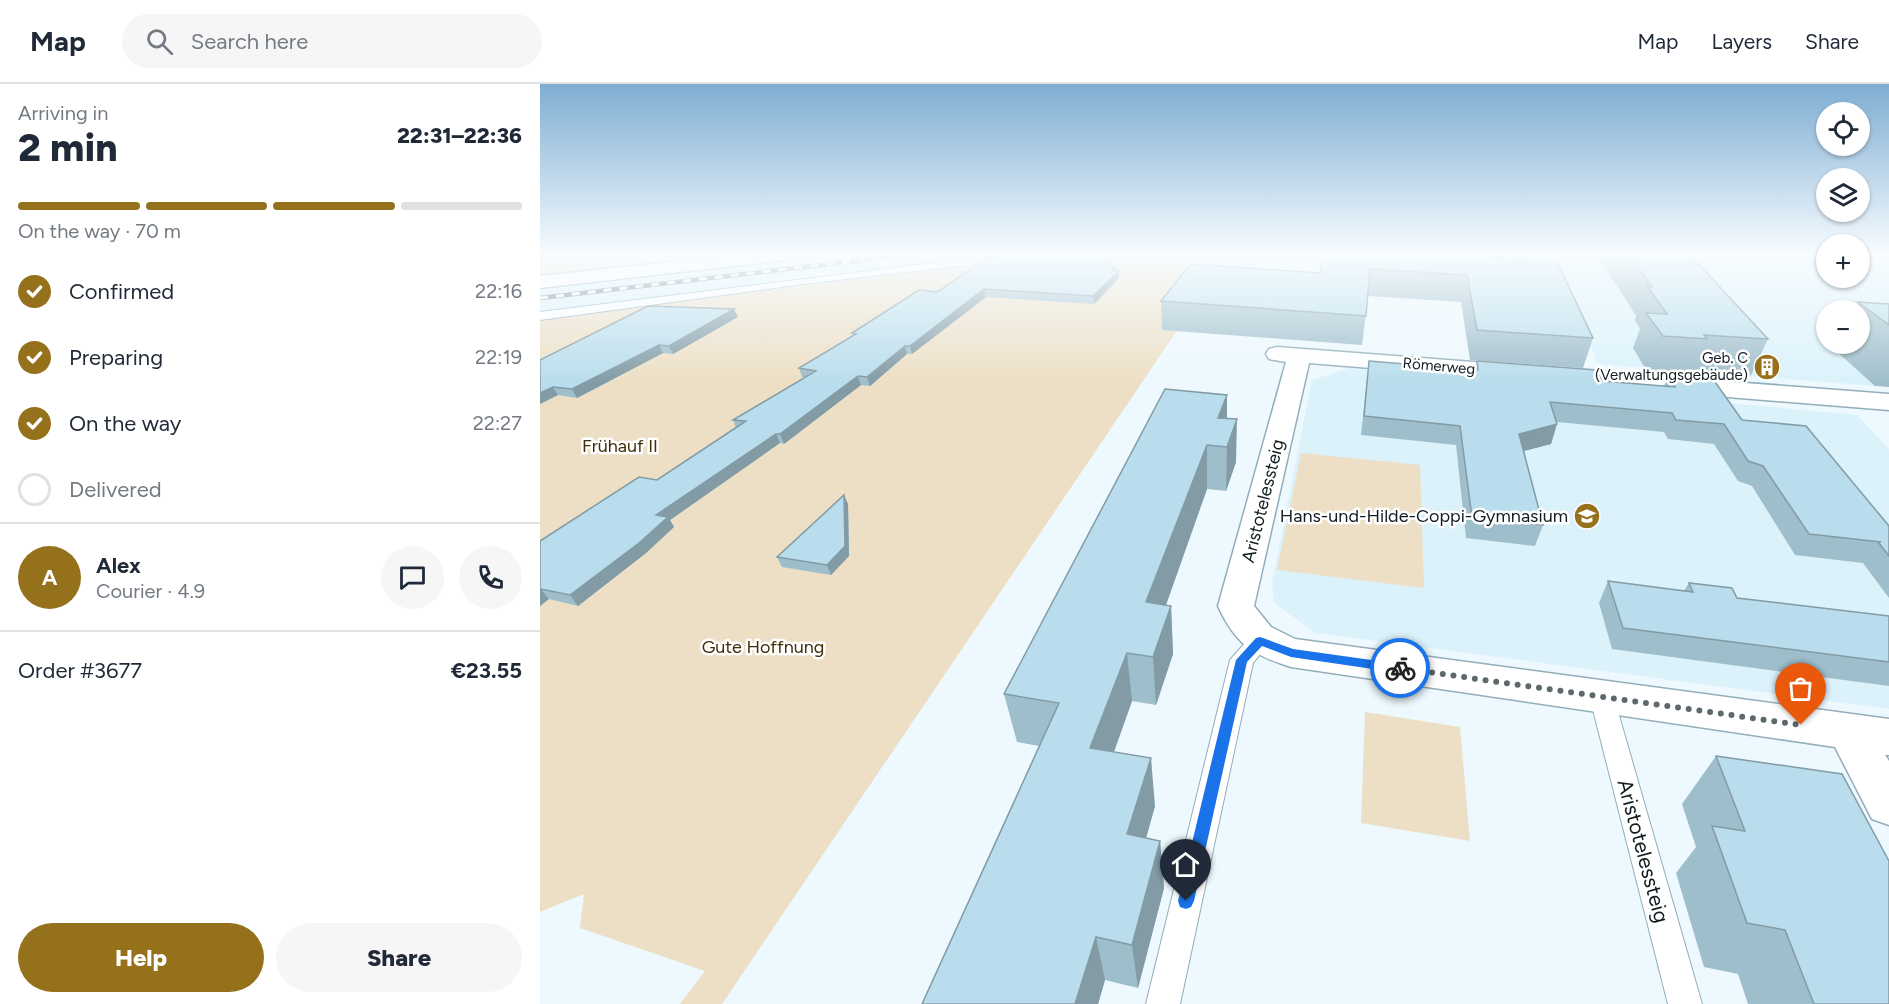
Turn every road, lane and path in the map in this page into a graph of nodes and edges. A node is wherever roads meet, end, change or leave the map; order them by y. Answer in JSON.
{"nodes":[{"id":1,"x":639,"y":297,"type":"edge"},
{"id":2,"x":540,"y":316,"type":"edge"},
{"id":3,"x":1288,"y":355,"type":"joint"},
{"id":4,"x":1889,"y":402,"type":"edge"},
{"id":5,"x":1260,"y":641,"type":"junction"},
{"id":6,"x":1602,"y":698,"type":"junction"},
{"id":7,"x":1868,"y":734,"type":"edge"},
{"id":8,"x":1889,"y":804,"type":"edge"},
{"id":9,"x":1163,"y":1004,"type":"edge"},
{"id":10,"x":1685,"y":1004,"type":"edge"}],
"edges":[{"from":1,"to":2,"type":"lane"},
{"from":3,"to":4,"type":"street","name":"Römerweg"},
{"from":3,"to":5,"type":"street","name":"Aristotelessteig"},
{"from":5,"to":6,"type":"street"},
{"from":5,"to":9,"type":"lane"},
{"from":6,"to":7,"type":"street"},
{"from":6,"to":10,"type":"lane","name":"Aristotelessteig"},
{"from":7,"to":8,"type":"street"}]}
